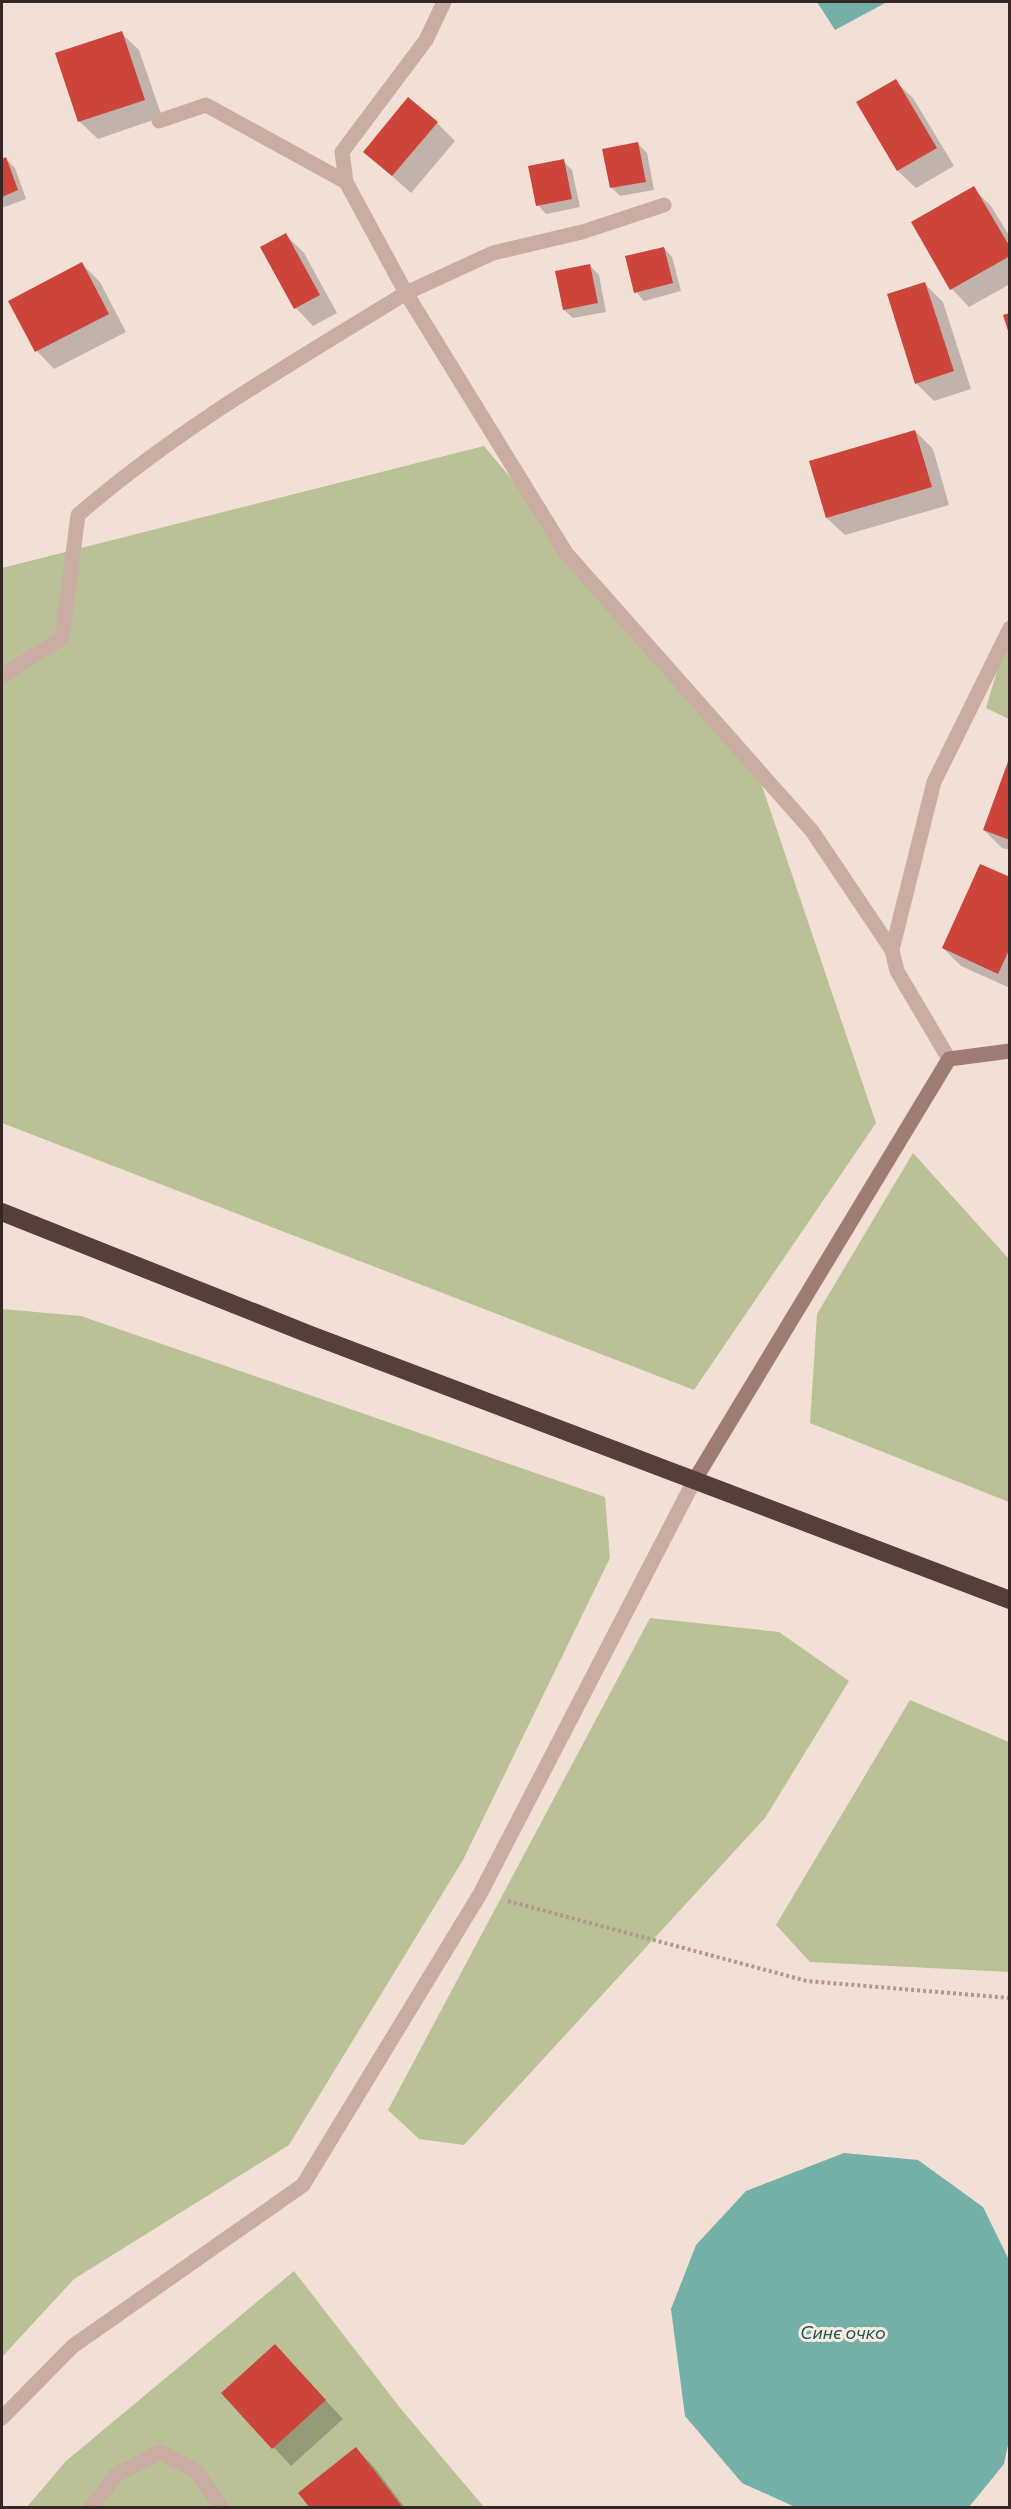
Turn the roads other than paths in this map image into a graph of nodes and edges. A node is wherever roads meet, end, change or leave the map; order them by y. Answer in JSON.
{"nodes":[{"id":1,"x":444,"y":2,"type":"edge"},
{"id":2,"x":159,"y":122,"type":"dead end"},
{"id":3,"x":346,"y":182,"type":"junction"},
{"id":4,"x":664,"y":205,"type":"dead end"},
{"id":5,"x":406,"y":293,"type":"junction"},
{"id":6,"x":1010,"y":628,"type":"edge"},
{"id":7,"x":2,"y":676,"type":"edge"},
{"id":8,"x":892,"y":950,"type":"junction"},
{"id":9,"x":1010,"y":1051,"type":"edge"},
{"id":10,"x":949,"y":1059,"type":"junction"},
{"id":11,"x":2,"y":1212,"type":"edge"},
{"id":12,"x":694,"y":1481,"type":"junction"},
{"id":13,"x":1010,"y":1600,"type":"edge"},
{"id":14,"x":2,"y":2418,"type":"edge"},
{"id":15,"x":91,"y":2508,"type":"edge"},
{"id":16,"x":222,"y":2508,"type":"edge"}],
"edges":[{"from":1,"to":3,"type":"street"},
{"from":2,"to":3,"type":"street"},
{"from":3,"to":5,"type":"street"},
{"from":4,"to":5,"type":"street"},
{"from":5,"to":7,"type":"street"},
{"from":5,"to":8,"type":"street"},
{"from":6,"to":8,"type":"street"},
{"from":8,"to":10,"type":"street"},
{"from":9,"to":10,"type":"street"},
{"from":10,"to":12,"type":"street"},
{"from":11,"to":12,"type":"highway"},
{"from":12,"to":13,"type":"highway"},
{"from":12,"to":14,"type":"street"},
{"from":15,"to":16,"type":"street"}]}
